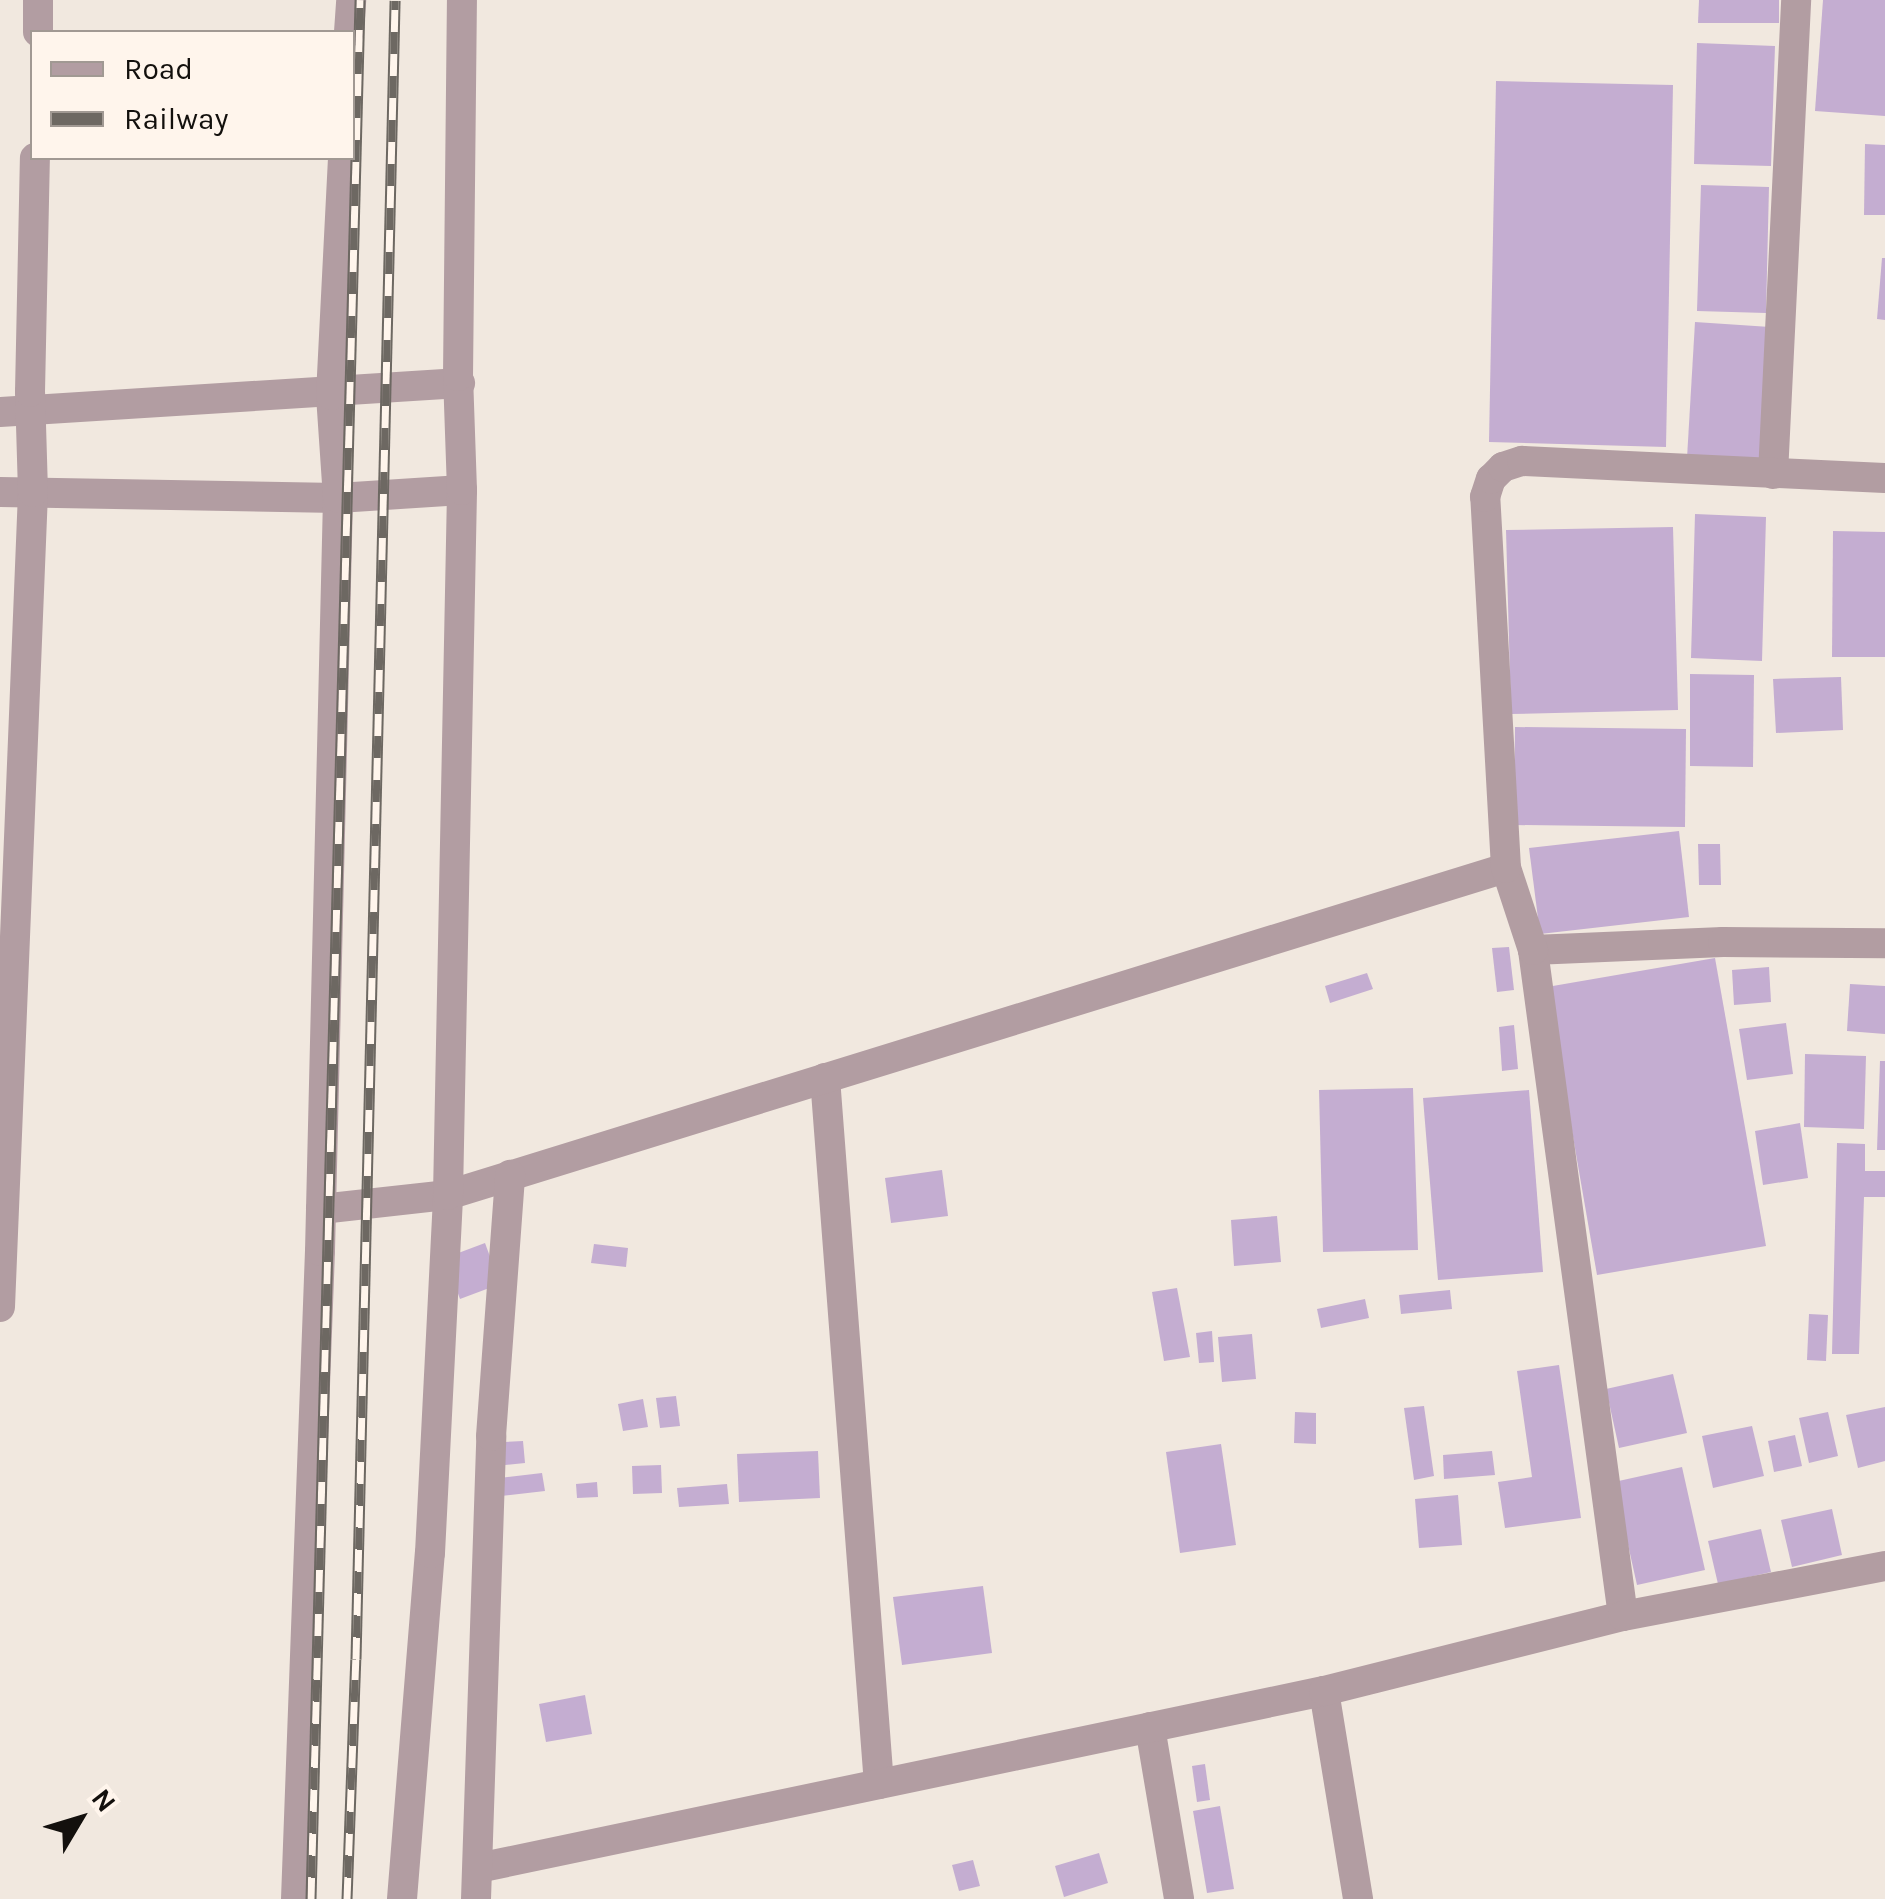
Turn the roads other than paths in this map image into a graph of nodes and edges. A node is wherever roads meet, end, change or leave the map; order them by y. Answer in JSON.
{"nodes":[{"id":1,"x":38,"y":0,"type":"edge"},
{"id":2,"x":351,"y":0,"type":"edge"},
{"id":3,"x":462,"y":0,"type":"edge"},
{"id":4,"x":1796,"y":0,"type":"edge"},
{"id":5,"x":38,"y":30,"type":"edge"},
{"id":6,"x":349,"y":30,"type":"edge"},
{"id":7,"x":35,"y":160,"type":"edge"},
{"id":8,"x":343,"y":160,"type":"edge"},
{"id":9,"x":460,"y":383,"type":"junction"},
{"id":10,"x":330,"y":395,"type":"junction"},
{"id":11,"x":30,"y":408,"type":"junction"},
{"id":12,"x":0,"y":412,"type":"edge"},
{"id":13,"x":1773,"y":474,"type":"junction"},
{"id":14,"x":1885,"y":478,"type":"edge"},
{"id":15,"x":462,"y":490,"type":"junction"},
{"id":16,"x":0,"y":492,"type":"edge"},
{"id":17,"x":33,"y":492,"type":"junction"},
{"id":18,"x":338,"y":498,"type":"junction"},
{"id":19,"x":1506,"y":868,"type":"junction"},
{"id":20,"x":1885,"y":944,"type":"edge"},
{"id":21,"x":1533,"y":950,"type":"junction"},
{"id":22,"x":825,"y":1078,"type":"junction"},
{"id":23,"x":510,"y":1175,"type":"junction"},
{"id":24,"x":448,"y":1194,"type":"junction"},
{"id":25,"x":321,"y":1209,"type":"junction"},
{"id":26,"x":0,"y":1307,"type":"edge"},
{"id":27,"x":1885,"y":1566,"type":"edge"},
{"id":28,"x":1622,"y":1616,"type":"junction"},
{"id":29,"x":1324,"y":1691,"type":"junction"},
{"id":30,"x":1150,"y":1727,"type":"junction"},
{"id":31,"x":879,"y":1784,"type":"junction"},
{"id":32,"x":478,"y":1868,"type":"junction"},
{"id":33,"x":296,"y":1899,"type":"edge"},
{"id":34,"x":402,"y":1899,"type":"edge"},
{"id":35,"x":476,"y":1899,"type":"edge"},
{"id":36,"x":1178,"y":1899,"type":"edge"},
{"id":37,"x":1358,"y":1899,"type":"edge"}],
"edges":[{"from":1,"to":5,"type":"street"},
{"from":2,"to":6,"type":"street"},
{"from":3,"to":9,"type":"street"},
{"from":4,"to":13,"type":"street"},
{"from":7,"to":11,"type":"street"},
{"from":8,"to":10,"type":"street"},
{"from":9,"to":10,"type":"street"},
{"from":9,"to":15,"type":"street"},
{"from":10,"to":11,"type":"street"},
{"from":10,"to":18,"type":"street"},
{"from":11,"to":12,"type":"street"},
{"from":11,"to":17,"type":"street"},
{"from":13,"to":14,"type":"street"},
{"from":13,"to":19,"type":"street"},
{"from":15,"to":18,"type":"street"},
{"from":15,"to":24,"type":"street"},
{"from":16,"to":17,"type":"street"},
{"from":17,"to":18,"type":"street"},
{"from":17,"to":26,"type":"street"},
{"from":18,"to":25,"type":"street"},
{"from":19,"to":21,"type":"street"},
{"from":19,"to":22,"type":"street"},
{"from":20,"to":21,"type":"street"},
{"from":21,"to":28,"type":"street"},
{"from":22,"to":23,"type":"street"},
{"from":22,"to":31,"type":"street"},
{"from":23,"to":24,"type":"street"},
{"from":23,"to":32,"type":"street"},
{"from":24,"to":25,"type":"street"},
{"from":24,"to":34,"type":"street"},
{"from":25,"to":33,"type":"street"},
{"from":27,"to":28,"type":"street"},
{"from":28,"to":29,"type":"street"},
{"from":29,"to":30,"type":"street"},
{"from":29,"to":37,"type":"street"},
{"from":30,"to":31,"type":"street"},
{"from":30,"to":36,"type":"street"},
{"from":31,"to":32,"type":"street"},
{"from":32,"to":35,"type":"street"}]}
